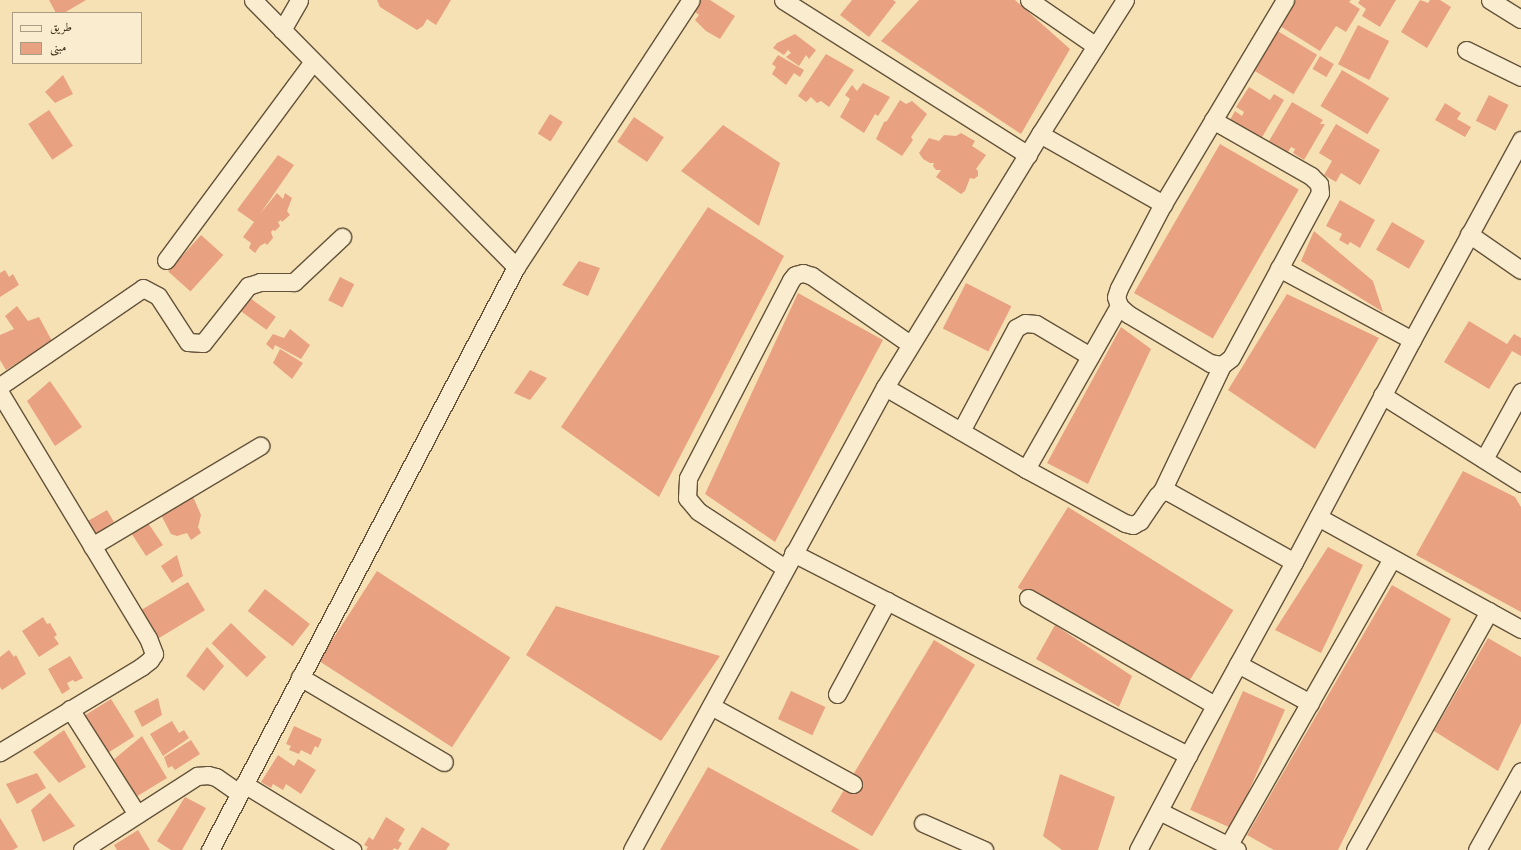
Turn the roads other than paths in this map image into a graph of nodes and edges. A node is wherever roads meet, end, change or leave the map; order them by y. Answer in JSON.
{"nodes":[{"id":1,"x":253,"y":0,"type":"edge"},
{"id":2,"x":299,"y":0,"type":"edge"},
{"id":3,"x":691,"y":0,"type":"edge"},
{"id":4,"x":783,"y":0,"type":"edge"},
{"id":5,"x":1029,"y":0,"type":"edge"},
{"id":6,"x":1125,"y":0,"type":"edge"},
{"id":7,"x":1286,"y":0,"type":"edge"},
{"id":8,"x":1490,"y":0,"type":"edge"},
{"id":9,"x":1521,"y":19,"type":"edge"},
{"id":10,"x":282,"y":30,"type":"junction"},
{"id":11,"x":1096,"y":46,"type":"junction"},
{"id":12,"x":1466,"y":50,"type":"dead end"},
{"id":13,"x":313,"y":61,"type":"junction"},
{"id":14,"x":1521,"y":77,"type":"edge"},
{"id":15,"x":1213,"y":120,"type":"junction"},
{"id":16,"x":1040,"y":134,"type":"junction"},
{"id":17,"x":1521,"y":140,"type":"edge"},
{"id":18,"x":1028,"y":155,"type":"junction"},
{"id":19,"x":1163,"y":204,"type":"junction"},
{"id":20,"x":1470,"y":234,"type":"junction"},
{"id":21,"x":342,"y":236,"type":"dead end"},
{"id":22,"x":166,"y":260,"type":"dead end"},
{"id":23,"x":516,"y":267,"type":"junction"},
{"id":24,"x":1279,"y":268,"type":"junction"},
{"id":25,"x":1521,"y":270,"type":"edge"},
{"id":26,"x":1119,"y":306,"type":"junction"},
{"id":27,"x":1412,"y":340,"type":"junction"},
{"id":28,"x":910,"y":344,"type":"junction"},
{"id":29,"x":1090,"y":356,"type":"junction"},
{"id":30,"x":1222,"y":365,"type":"junction"},
{"id":31,"x":0,"y":386,"type":"edge"},
{"id":32,"x":885,"y":387,"type":"junction"},
{"id":33,"x":0,"y":392,"type":"edge"},
{"id":34,"x":1521,"y":392,"type":"edge"},
{"id":35,"x":1382,"y":395,"type":"junction"},
{"id":36,"x":961,"y":431,"type":"junction"},
{"id":37,"x":260,"y":446,"type":"dead end"},
{"id":38,"x":1484,"y":459,"type":"junction"},
{"id":39,"x":1026,"y":469,"type":"junction"},
{"id":40,"x":1521,"y":483,"type":"edge"},
{"id":41,"x":1162,"y":491,"type":"junction"},
{"id":42,"x":1318,"y":517,"type":"junction"},
{"id":43,"x":92,"y":546,"type":"junction"},
{"id":44,"x":1392,"y":558,"type":"junction"},
{"id":45,"x":789,"y":560,"type":"junction"},
{"id":46,"x":1294,"y":562,"type":"junction"},
{"id":47,"x":1028,"y":598,"type":"dead end"},
{"id":48,"x":887,"y":601,"type":"junction"},
{"id":49,"x":1489,"y":611,"type":"junction"},
{"id":50,"x":1521,"y":629,"type":"edge"},
{"id":51,"x":1238,"y":664,"type":"junction"},
{"id":52,"x":300,"y":677,"type":"junction"},
{"id":53,"x":837,"y":694,"type":"dead end"},
{"id":54,"x":1310,"y":703,"type":"junction"},
{"id":55,"x":1215,"y":705,"type":"junction"},
{"id":56,"x":711,"y":706,"type":"junction"},
{"id":57,"x":70,"y":710,"type":"junction"},
{"id":58,"x":0,"y":752,"type":"edge"},
{"id":59,"x":1188,"y":755,"type":"junction"},
{"id":60,"x":444,"y":762,"type":"dead end"},
{"id":61,"x":1521,"y":771,"type":"edge"},
{"id":62,"x":853,"y":784,"type":"dead end"},
{"id":63,"x":241,"y":788,"type":"junction"},
{"id":64,"x":1159,"y":810,"type":"junction"},
{"id":65,"x":137,"y":814,"type":"junction"},
{"id":66,"x":923,"y":823,"type":"dead end"},
{"id":67,"x":1233,"y":848,"type":"edge"},
{"id":68,"x":82,"y":850,"type":"edge"},
{"id":69,"x":210,"y":850,"type":"edge"},
{"id":70,"x":352,"y":850,"type":"edge"},
{"id":71,"x":632,"y":850,"type":"edge"},
{"id":72,"x":984,"y":850,"type":"edge"},
{"id":73,"x":1138,"y":850,"type":"edge"},
{"id":74,"x":1355,"y":850,"type":"edge"},
{"id":75,"x":1477,"y":850,"type":"edge"}],
"edges":[{"from":1,"to":10,"type":"street"},
{"from":2,"to":10,"type":"street"},
{"from":3,"to":23,"type":"street"},
{"from":4,"to":18,"type":"street"},
{"from":5,"to":11,"type":"street"},
{"from":6,"to":11,"type":"street"},
{"from":7,"to":15,"type":"street"},
{"from":8,"to":9,"type":"street"},
{"from":10,"to":13,"type":"street"},
{"from":11,"to":16,"type":"street"},
{"from":12,"to":14,"type":"street"},
{"from":13,"to":22,"type":"street"},
{"from":13,"to":23,"type":"street"},
{"from":15,"to":19,"type":"street"},
{"from":15,"to":24,"type":"street"},
{"from":16,"to":18,"type":"street"},
{"from":16,"to":19,"type":"street"},
{"from":17,"to":20,"type":"street"},
{"from":18,"to":28,"type":"street"},
{"from":19,"to":26,"type":"street"},
{"from":20,"to":25,"type":"street"},
{"from":20,"to":27,"type":"street"},
{"from":21,"to":31,"type":"street"},
{"from":23,"to":52,"type":"street"},
{"from":24,"to":27,"type":"street"},
{"from":24,"to":30,"type":"street"},
{"from":26,"to":29,"type":"street"},
{"from":26,"to":30,"type":"street"},
{"from":27,"to":35,"type":"street"},
{"from":28,"to":32,"type":"street"},
{"from":28,"to":45,"type":"street"},
{"from":29,"to":36,"type":"street"},
{"from":29,"to":39,"type":"street"},
{"from":30,"to":41,"type":"street"},
{"from":32,"to":36,"type":"street"},
{"from":32,"to":45,"type":"street"},
{"from":33,"to":43,"type":"street"},
{"from":34,"to":38,"type":"street"},
{"from":35,"to":38,"type":"street"},
{"from":35,"to":42,"type":"street"},
{"from":36,"to":39,"type":"street"},
{"from":37,"to":43,"type":"street"},
{"from":38,"to":40,"type":"street"},
{"from":39,"to":41,"type":"street"},
{"from":41,"to":46,"type":"street"},
{"from":42,"to":44,"type":"street"},
{"from":42,"to":46,"type":"street"},
{"from":43,"to":57,"type":"street"},
{"from":44,"to":49,"type":"street"},
{"from":44,"to":54,"type":"street"},
{"from":45,"to":48,"type":"street"},
{"from":45,"to":56,"type":"street"},
{"from":46,"to":51,"type":"street"},
{"from":47,"to":55,"type":"street"},
{"from":48,"to":53,"type":"street"},
{"from":48,"to":59,"type":"street"},
{"from":49,"to":50,"type":"street"},
{"from":49,"to":74,"type":"street"},
{"from":51,"to":54,"type":"street"},
{"from":51,"to":55,"type":"street"},
{"from":52,"to":60,"type":"street"},
{"from":52,"to":63,"type":"street"},
{"from":54,"to":67,"type":"street"},
{"from":55,"to":59,"type":"street"},
{"from":56,"to":62,"type":"street"},
{"from":56,"to":71,"type":"street"},
{"from":57,"to":58,"type":"street"},
{"from":57,"to":65,"type":"street"},
{"from":59,"to":64,"type":"street"},
{"from":61,"to":75,"type":"street"},
{"from":63,"to":65,"type":"street"},
{"from":63,"to":69,"type":"street"},
{"from":63,"to":70,"type":"street"},
{"from":64,"to":67,"type":"street"},
{"from":64,"to":73,"type":"street"},
{"from":65,"to":68,"type":"street"},
{"from":66,"to":72,"type":"street"}]}
